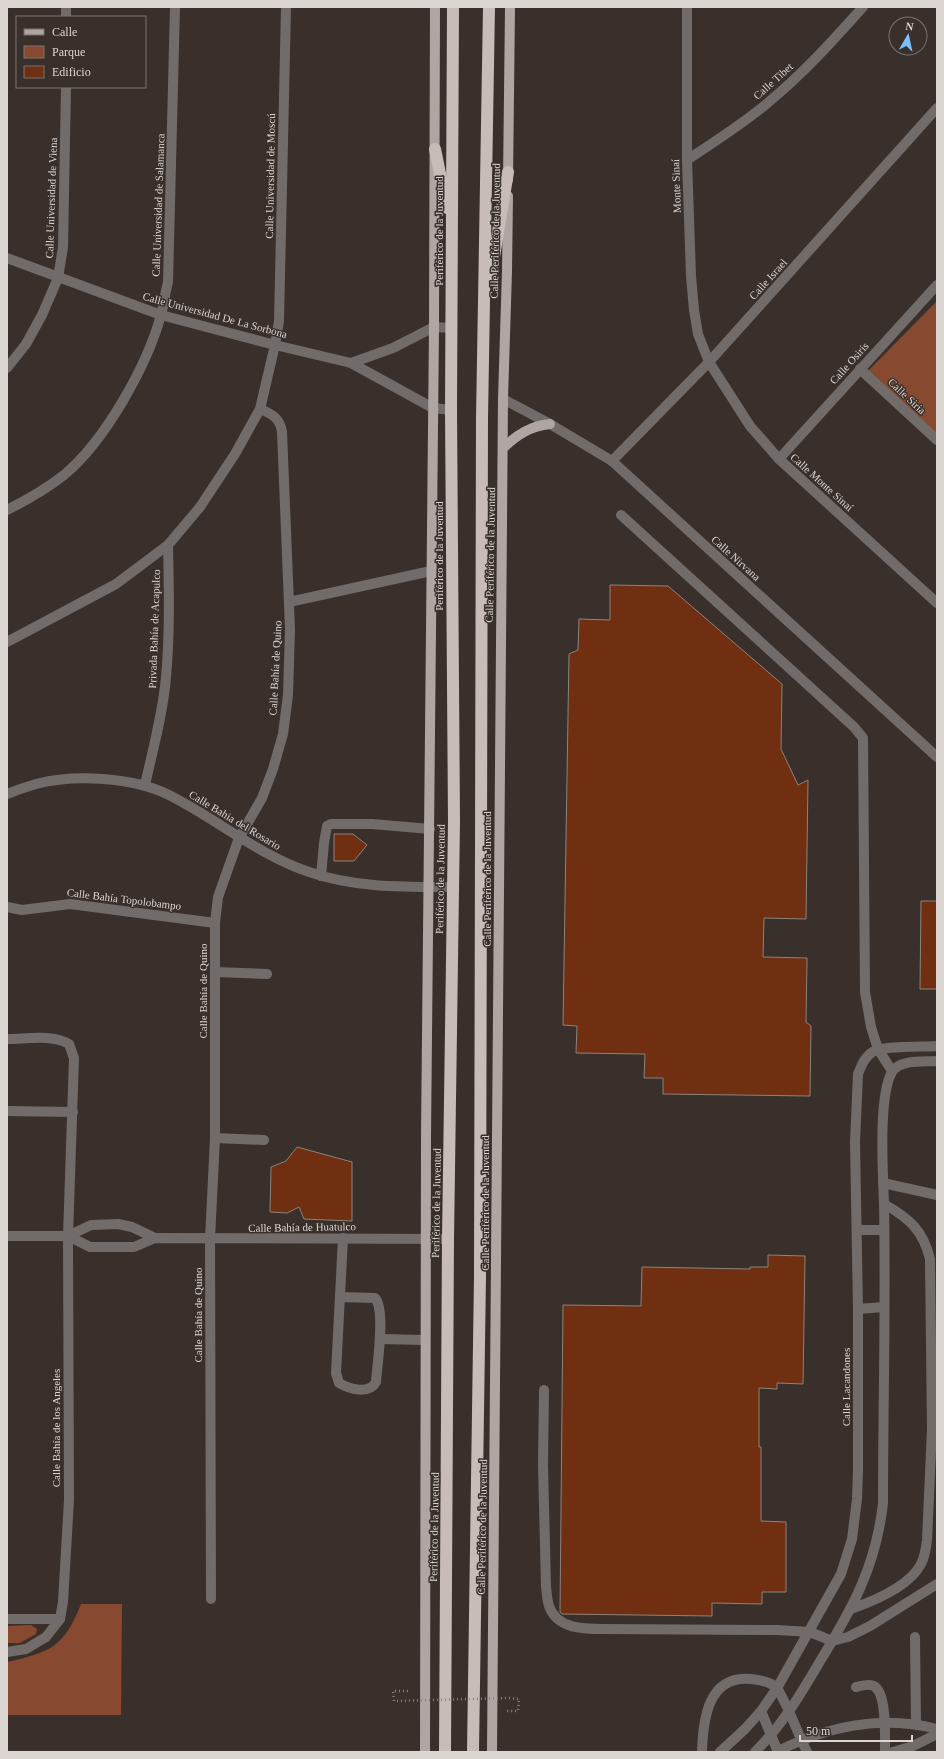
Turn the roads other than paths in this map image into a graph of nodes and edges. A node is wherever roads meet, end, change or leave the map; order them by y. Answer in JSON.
{"nodes":[{"id":1,"x":175,"y":7,"type":"edge"},
{"id":2,"x":286,"y":7,"type":"edge"},
{"id":3,"x":435,"y":7,"type":"edge"},
{"id":4,"x":453,"y":7,"type":"edge"},
{"id":5,"x":489,"y":7,"type":"edge"},
{"id":6,"x":510,"y":7,"type":"edge"},
{"id":7,"x":687,"y":7,"type":"edge"},
{"id":8,"x":863,"y":7,"type":"edge"},
{"id":9,"x":66,"y":88,"type":"edge"},
{"id":10,"x":937,"y":108,"type":"edge"},
{"id":11,"x":435,"y":149,"type":"junction"},
{"id":12,"x":686,"y":160,"type":"junction"},
{"id":13,"x":508,"y":172,"type":"junction"},
{"id":14,"x":452,"y":233,"type":"junction"},
{"id":15,"x":7,"y":258,"type":"edge"},
{"id":16,"x":58,"y":278,"type":"junction"},
{"id":17,"x":937,"y":285,"type":"edge"},
{"id":18,"x":161,"y":315,"type":"junction"},
{"id":19,"x":484,"y":318,"type":"junction"},
{"id":20,"x":434,"y":327,"type":"junction"},
{"id":21,"x":452,"y":328,"type":"junction"},
{"id":22,"x":275,"y":345,"type":"junction"},
{"id":23,"x":351,"y":362,"type":"junction"},
{"id":24,"x":709,"y":362,"type":"junction"},
{"id":25,"x":7,"y":368,"type":"edge"},
{"id":26,"x":860,"y":368,"type":"junction"},
{"id":27,"x":503,"y":399,"type":"junction"},
{"id":28,"x":432,"y":408,"type":"junction"},
{"id":29,"x":260,"y":409,"type":"junction"},
{"id":30,"x":451,"y":410,"type":"junction"},
{"id":31,"x":550,"y":424,"type":"junction"},
{"id":32,"x":937,"y":440,"type":"edge"},
{"id":33,"x":503,"y":448,"type":"junction"},
{"id":34,"x":779,"y":459,"type":"junction"},
{"id":35,"x":612,"y":461,"type":"junction"},
{"id":36,"x":7,"y":510,"type":"edge"},
{"id":37,"x":621,"y":515,"type":"dead end"},
{"id":38,"x":168,"y":545,"type":"junction"},
{"id":39,"x":431,"y":571,"type":"junction"},
{"id":40,"x":289,"y":602,"type":"junction"},
{"id":41,"x":937,"y":603,"type":"edge"},
{"id":42,"x":7,"y":642,"type":"edge"},
{"id":43,"x":937,"y":757,"type":"edge"},
{"id":44,"x":145,"y":785,"type":"junction"},
{"id":45,"x":7,"y":794,"type":"edge"},
{"id":46,"x":430,"y":828,"type":"junction"},
{"id":47,"x":239,"y":838,"type":"junction"},
{"id":48,"x":321,"y":876,"type":"junction"},
{"id":49,"x":429,"y":887,"type":"junction"},
{"id":50,"x":453,"y":888,"type":"junction"},
{"id":51,"x":7,"y":907,"type":"edge"},
{"id":52,"x":215,"y":923,"type":"junction"},
{"id":53,"x":215,"y":972,"type":"junction"},
{"id":54,"x":267,"y":974,"type":"dead end"},
{"id":55,"x":7,"y":1039,"type":"edge"},
{"id":56,"x":937,"y":1046,"type":"edge"},
{"id":57,"x":878,"y":1049,"type":"junction"},
{"id":58,"x":937,"y":1061,"type":"edge"},
{"id":59,"x":892,"y":1071,"type":"junction"},
{"id":60,"x":7,"y":1111,"type":"edge"},
{"id":61,"x":73,"y":1112,"type":"junction"},
{"id":62,"x":215,"y":1138,"type":"junction"},
{"id":63,"x":264,"y":1140,"type":"dead end"},
{"id":64,"x":883,"y":1183,"type":"junction"},
{"id":65,"x":937,"y":1195,"type":"edge"},
{"id":66,"x":884,"y":1204,"type":"junction"},
{"id":67,"x":857,"y":1230,"type":"junction"},
{"id":68,"x":884,"y":1230,"type":"junction"},
{"id":69,"x":7,"y":1236,"type":"edge"},
{"id":70,"x":68,"y":1236,"type":"junction"},
{"id":71,"x":155,"y":1238,"type":"junction"},
{"id":72,"x":343,"y":1238,"type":"junction"},
{"id":73,"x":426,"y":1238,"type":"junction"},
{"id":74,"x":210,"y":1239,"type":"junction"},
{"id":75,"x":448,"y":1239,"type":"junction"},
{"id":76,"x":340,"y":1296,"type":"junction"},
{"id":77,"x":884,"y":1307,"type":"junction"},
{"id":78,"x":858,"y":1309,"type":"junction"},
{"id":79,"x":380,"y":1340,"type":"junction"},
{"id":80,"x":425,"y":1340,"type":"junction"},
{"id":81,"x":544,"y":1390,"type":"dead end"},
{"id":82,"x":937,"y":1584,"type":"edge"},
{"id":83,"x":211,"y":1599,"type":"dead end"},
{"id":84,"x":851,"y":1609,"type":"junction"},
{"id":85,"x":7,"y":1619,"type":"edge"},
{"id":86,"x":60,"y":1619,"type":"junction"},
{"id":87,"x":810,"y":1632,"type":"junction"},
{"id":88,"x":915,"y":1637,"type":"dead end"},
{"id":89,"x":832,"y":1641,"type":"junction"},
{"id":90,"x":7,"y":1652,"type":"edge"},
{"id":91,"x":856,"y":1687,"type":"dead end"},
{"id":92,"x":777,"y":1688,"type":"junction"},
{"id":93,"x":761,"y":1711,"type":"junction"},
{"id":94,"x":790,"y":1712,"type":"junction"},
{"id":95,"x":884,"y":1722,"type":"junction"},
{"id":96,"x":916,"y":1724,"type":"junction"},
{"id":97,"x":937,"y":1729,"type":"edge"},
{"id":98,"x":937,"y":1734,"type":"edge"},
{"id":99,"x":772,"y":1736,"type":"junction"},
{"id":100,"x":801,"y":1740,"type":"junction"},
{"id":101,"x":778,"y":1751,"type":"edge"},
{"id":102,"x":424,"y":1752,"type":"edge"},
{"id":103,"x":445,"y":1752,"type":"edge"},
{"id":104,"x":473,"y":1752,"type":"edge"},
{"id":105,"x":492,"y":1752,"type":"edge"},
{"id":106,"x":702,"y":1752,"type":"edge"},
{"id":107,"x":720,"y":1752,"type":"edge"},
{"id":108,"x":755,"y":1752,"type":"edge"},
{"id":109,"x":807,"y":1752,"type":"edge"},
{"id":110,"x":885,"y":1752,"type":"edge"},
{"id":111,"x":894,"y":1752,"type":"edge"}],
"edges":[{"from":1,"to":18,"type":"street","name":"Calle Universidad de Salamanca"},
{"from":2,"to":22,"type":"street","name":"Calle Universidad de Moscú"},
{"from":3,"to":11,"type":"main road"},
{"from":4,"to":14,"type":"highway","name":"Periférico de la Juventud"},
{"from":5,"to":19,"type":"highway"},
{"from":6,"to":13,"type":"main road","name":"Calle Periférico de la Juventud"},
{"from":7,"to":12,"type":"street","name":"Monte Sinaí"},
{"from":8,"to":12,"type":"street","name":"Calle Tibet"},
{"from":9,"to":16,"type":"street","name":"Calle Universidad de Viena"},
{"from":10,"to":24,"type":"street","name":"Calle Israel"},
{"from":11,"to":14,"type":"highway"},
{"from":11,"to":20,"type":"main road"},
{"from":12,"to":24,"type":"street","name":"Monte Sinaí"},
{"from":13,"to":19,"type":"highway"},
{"from":13,"to":27,"type":"main road","name":"Calle Periférico de la Juventud"},
{"from":14,"to":21,"type":"highway","name":"Periférico de la Juventud"},
{"from":15,"to":16,"type":"street","name":"Calle Universidad De La Sorbona"},
{"from":16,"to":18,"type":"street","name":"Calle Universidad De La Sorbona"},
{"from":16,"to":25,"type":"street","name":"Calle Universidad de Viena"},
{"from":17,"to":26,"type":"street","name":"Calle Osiris"},
{"from":18,"to":22,"type":"street","name":"Calle Universidad De La Sorbona"},
{"from":18,"to":36,"type":"street","name":"Calle Universidad de Salamanca"},
{"from":19,"to":104,"type":"highway"},
{"from":20,"to":21,"type":"street"},
{"from":20,"to":23,"type":"street"},
{"from":20,"to":28,"type":"main road"},
{"from":21,"to":30,"type":"highway","name":"Periférico de la Juventud"},
{"from":22,"to":23,"type":"street","name":"Calle Universidad De La Sorbona"},
{"from":22,"to":29,"type":"street","name":"Calle Universidad de Moscú"},
{"from":23,"to":28,"type":"street","name":"Calle Universidad De La Sorbona"},
{"from":24,"to":34,"type":"street","name":"Calle Monte Sinaí"},
{"from":24,"to":35,"type":"street","name":"Calle Israel"},
{"from":26,"to":32,"type":"street","name":"Calle Siria"},
{"from":26,"to":34,"type":"street","name":"Calle Osiris"},
{"from":27,"to":31,"type":"street","name":"Calle Nirvana"},
{"from":27,"to":33,"type":"main road","name":"Calle Periférico de la Juventud"},
{"from":28,"to":30,"type":"street","name":"Calle Universidad De La Sorbona"},
{"from":28,"to":39,"type":"main road"},
{"from":29,"to":38,"type":"street","name":"Calle Universidad de Moscú"},
{"from":29,"to":40,"type":"street","name":"Calle Bahía de Quino"},
{"from":30,"to":50,"type":"highway","name":"Periférico de la Juventud"},
{"from":31,"to":33,"type":"main road"},
{"from":31,"to":35,"type":"street","name":"Calle Nirvana"},
{"from":33,"to":105,"type":"main road","name":"Calle Periférico de la Juventud"},
{"from":34,"to":41,"type":"street","name":"Calle Monte Sinaí"},
{"from":35,"to":43,"type":"street","name":"Calle Nirvana"},
{"from":37,"to":57,"type":"street"},
{"from":38,"to":42,"type":"street","name":"Calle Universidad de Moscú"},
{"from":38,"to":44,"type":"street","name":"Privada Bahía de Acapulco"},
{"from":39,"to":40,"type":"street"},
{"from":39,"to":46,"type":"main road"},
{"from":40,"to":47,"type":"street","name":"Calle Bahía de Quino"},
{"from":44,"to":45,"type":"street","name":"Calle Bahia del Rosario"},
{"from":44,"to":47,"type":"street","name":"Calle Bahia del Rosario"},
{"from":46,"to":48,"type":"street"},
{"from":46,"to":49,"type":"main road"},
{"from":47,"to":48,"type":"street","name":"Calle Bahia del Rosario"},
{"from":47,"to":52,"type":"street","name":"Calle Bahía de Quino"},
{"from":48,"to":49,"type":"street","name":"Calle Bahia del Rosario"},
{"from":49,"to":50,"type":"street","name":"Calle Bahia del Rosario"},
{"from":49,"to":73,"type":"main road"},
{"from":50,"to":75,"type":"highway","name":"Periférico de la Juventud"},
{"from":51,"to":52,"type":"street","name":"Calle Bahía Topolobampo"},
{"from":52,"to":53,"type":"street","name":"Calle Bahía de Quino"},
{"from":53,"to":54,"type":"street"},
{"from":53,"to":62,"type":"street","name":"Calle Bahía de Quino"},
{"from":55,"to":61,"type":"street"},
{"from":56,"to":57,"type":"street"},
{"from":57,"to":59,"type":"street"},
{"from":57,"to":67,"type":"street","name":"Calle Lacandones"},
{"from":58,"to":59,"type":"street"},
{"from":59,"to":64,"type":"street"},
{"from":60,"to":61,"type":"street"},
{"from":61,"to":70,"type":"street"},
{"from":62,"to":63,"type":"street"},
{"from":62,"to":74,"type":"street","name":"Calle Bahía de Quino"},
{"from":64,"to":65,"type":"street"},
{"from":64,"to":66,"type":"street"},
{"from":66,"to":68,"type":"street"},
{"from":66,"to":84,"type":"street"},
{"from":67,"to":68,"type":"street"},
{"from":67,"to":78,"type":"street","name":"Calle Lacandones"},
{"from":68,"to":77,"type":"street"},
{"from":69,"to":70,"type":"street","name":"Calle Bahía de Huatulco"},
{"from":70,"to":71,"type":"street","name":"Calle Bahía de Huatulco"},
{"from":70,"to":71,"type":"street","name":"Calle Bahía de Huatulco"},
{"from":70,"to":86,"type":"street","name":"Calle Bahía de los Angeles"},
{"from":71,"to":74,"type":"street","name":"Calle Bahía de Huatulco"},
{"from":72,"to":73,"type":"street","name":"Calle Bahía de Huatulco"},
{"from":72,"to":74,"type":"street","name":"Calle Bahía de Huatulco"},
{"from":72,"to":76,"type":"street"},
{"from":73,"to":75,"type":"street","name":"Calle Bahía de Huatulco"},
{"from":73,"to":80,"type":"main road"},
{"from":74,"to":83,"type":"street","name":"Calle Bahía de Quino"},
{"from":75,"to":103,"type":"highway","name":"Periférico de la Juventud"},
{"from":76,"to":79,"type":"street"},
{"from":76,"to":79,"type":"street"},
{"from":77,"to":78,"type":"street"},
{"from":77,"to":84,"type":"street"},
{"from":78,"to":87,"type":"street","name":"Calle Lacandones"},
{"from":79,"to":80,"type":"street"},
{"from":80,"to":102,"type":"main road"},
{"from":81,"to":87,"type":"street"},
{"from":82,"to":89,"type":"street"},
{"from":84,"to":89,"type":"street"},
{"from":85,"to":86,"type":"street"},
{"from":86,"to":90,"type":"street"},
{"from":87,"to":89,"type":"street"},
{"from":87,"to":92,"type":"street","name":"Calle Lacandones"},
{"from":88,"to":96,"type":"street"},
{"from":89,"to":94,"type":"street"},
{"from":91,"to":95,"type":"street"},
{"from":92,"to":93,"type":"street","name":"Calle Lacandones"},
{"from":92,"to":94,"type":"street"},
{"from":92,"to":106,"type":"street"},
{"from":93,"to":99,"type":"street"},
{"from":93,"to":107,"type":"street","name":"Calle Lacandones"},
{"from":94,"to":99,"type":"street"},
{"from":94,"to":100,"type":"street"},
{"from":95,"to":96,"type":"street"},
{"from":95,"to":100,"type":"street"},
{"from":95,"to":110,"type":"street"},
{"from":96,"to":97,"type":"street"},
{"from":98,"to":111,"type":"street"},
{"from":99,"to":101,"type":"street"},
{"from":99,"to":108,"type":"street"},
{"from":100,"to":101,"type":"street"},
{"from":100,"to":109,"type":"street"}]}
